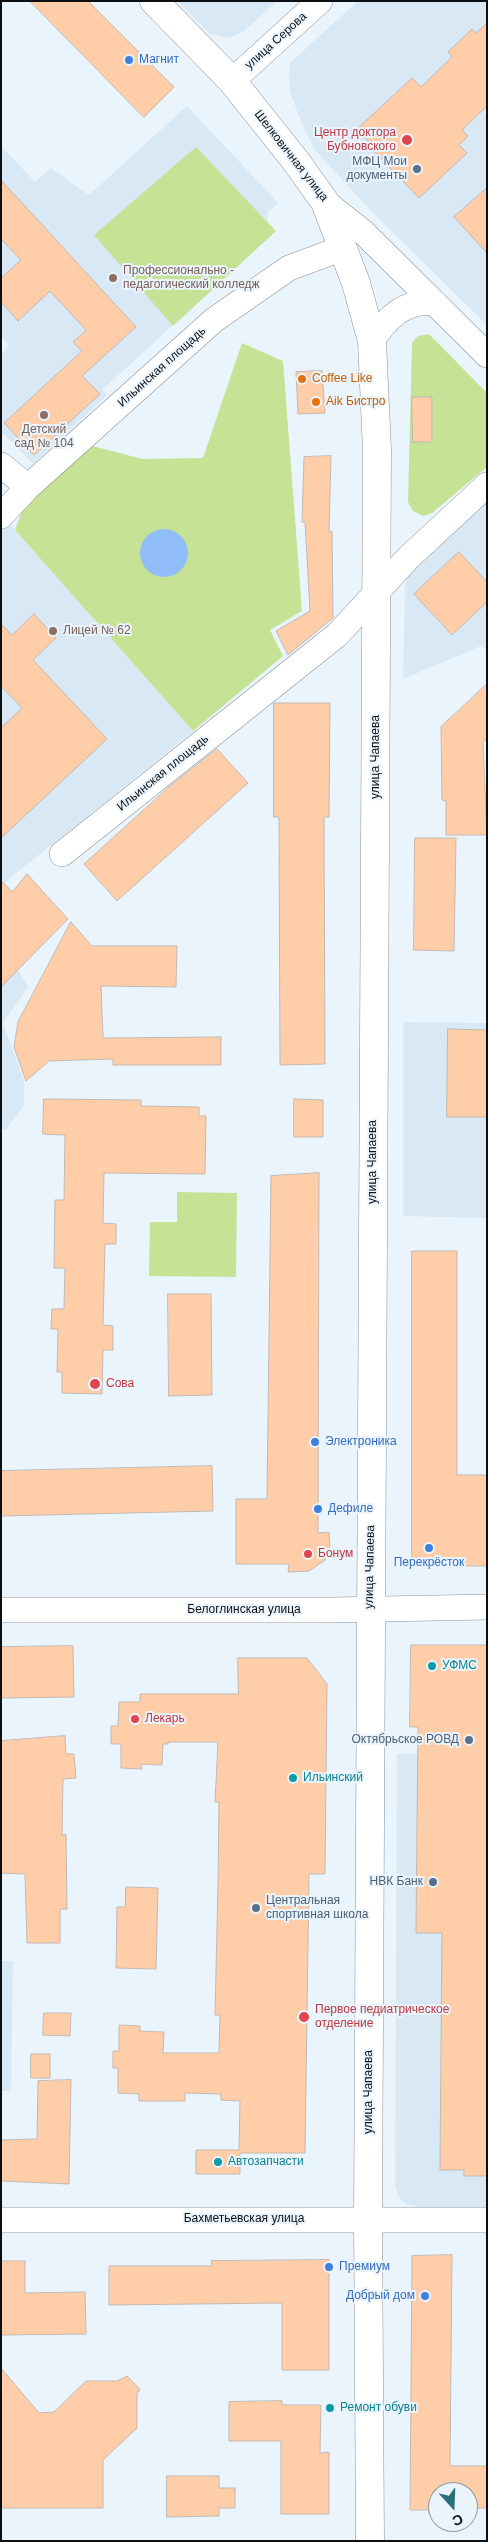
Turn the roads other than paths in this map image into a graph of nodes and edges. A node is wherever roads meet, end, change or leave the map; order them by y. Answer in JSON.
{"nodes":[{"id":1,"x":154,"y":1,"type":"edge"},
{"id":2,"x":320,"y":1,"type":"edge"},
{"id":3,"x":232,"y":81,"type":"junction"},
{"id":4,"x":325,"y":202,"type":"junction"},
{"id":5,"x":343,"y":248,"type":"junction"},
{"id":6,"x":435,"y":303,"type":"junction"},
{"id":7,"x":372,"y":341,"type":"junction"},
{"id":8,"x":487,"y":355,"type":"edge"},
{"id":9,"x":1,"y":465,"type":"edge"},
{"id":10,"x":487,"y":485,"type":"edge"},
{"id":11,"x":28,"y":487,"type":"junction"},
{"id":12,"x":1,"y":516,"type":"edge"},
{"id":13,"x":376,"y":592,"type":"junction"},
{"id":14,"x":62,"y":854,"type":"dead end"},
{"id":15,"x":487,"y":1608,"type":"edge"},
{"id":16,"x":1,"y":1610,"type":"edge"},
{"id":17,"x":370,"y":1610,"type":"junction"},
{"id":18,"x":368,"y":2218,"type":"junction"},
{"id":19,"x":1,"y":2220,"type":"edge"},
{"id":20,"x":487,"y":2220,"type":"edge"},
{"id":21,"x":370,"y":2541,"type":"edge"}],
"edges":[{"from":1,"to":3,"type":"street","name":"Шелковичная улица"},
{"from":2,"to":3,"type":"street","name":"улица Серова"},
{"from":3,"to":4,"type":"street","name":"Шелковичная улица"},
{"from":4,"to":5,"type":"street"},
{"from":4,"to":6,"type":"street","name":"Шелковичная улица"},
{"from":5,"to":7,"type":"street"},
{"from":5,"to":11,"type":"street","name":"Ильинская площадь"},
{"from":6,"to":7,"type":"street"},
{"from":6,"to":8,"type":"street","name":"Шелковичная улица"},
{"from":7,"to":13,"type":"street"},
{"from":9,"to":11,"type":"street"},
{"from":10,"to":13,"type":"street","name":"Ильинская площадь"},
{"from":11,"to":12,"type":"street","name":"Ильинская площадь"},
{"from":13,"to":14,"type":"street","name":"Ильинская площадь"},
{"from":13,"to":17,"type":"street","name":"улица Чапаева"},
{"from":15,"to":17,"type":"street","name":"Белоглинская улица"},
{"from":16,"to":17,"type":"street","name":"Белоглинская улица"},
{"from":17,"to":18,"type":"street","name":"улица Чапаева"},
{"from":18,"to":19,"type":"street","name":"Бахметьевская улица"},
{"from":18,"to":20,"type":"street","name":"Бахметьевская улица"},
{"from":18,"to":21,"type":"street","name":"улица Чапаева"}]}
